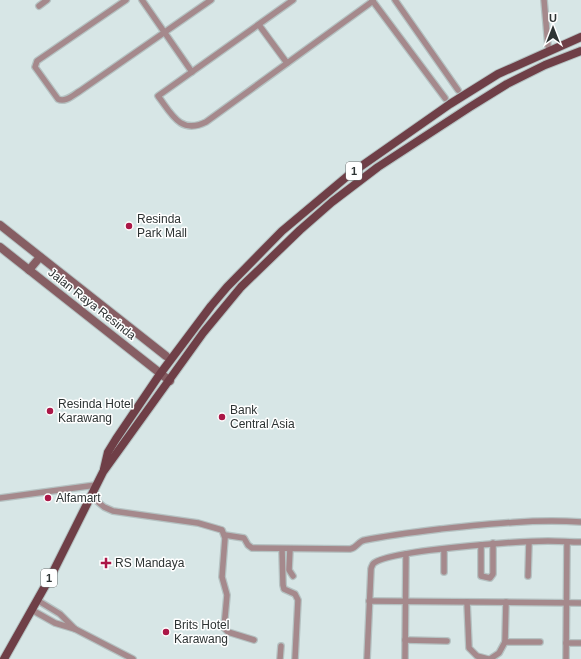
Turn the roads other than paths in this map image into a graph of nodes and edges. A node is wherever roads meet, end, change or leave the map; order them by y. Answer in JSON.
{"nodes":[{"id":1,"x":47,"y":0,"type":"edge"},
{"id":2,"x":126,"y":0,"type":"edge"},
{"id":3,"x":142,"y":0,"type":"edge"},
{"id":4,"x":211,"y":0,"type":"edge"},
{"id":5,"x":293,"y":0,"type":"edge"},
{"id":6,"x":372,"y":0,"type":"edge"},
{"id":7,"x":395,"y":0,"type":"edge"},
{"id":8,"x":544,"y":0,"type":"edge"},
{"id":9,"x":39,"y":6,"type":"dead end"},
{"id":10,"x":259,"y":25,"type":"junction"},
{"id":11,"x":164,"y":32,"type":"junction"},
{"id":12,"x":581,"y":37,"type":"edge"},
{"id":13,"x":548,"y":46,"type":"dead end"},
{"id":14,"x":581,"y":51,"type":"edge"},
{"id":15,"x":287,"y":63,"type":"junction"},
{"id":16,"x":192,"y":72,"type":"junction"},
{"id":17,"x":458,"y":90,"type":"dead end"},
{"id":18,"x":445,"y":98,"type":"dead end"},
{"id":19,"x":0,"y":225,"type":"edge"},
{"id":20,"x":0,"y":246,"type":"edge"},
{"id":21,"x":40,"y":257,"type":"junction"},
{"id":22,"x":29,"y":270,"type":"junction"},
{"id":23,"x":166,"y":356,"type":"dead end"},
{"id":24,"x":160,"y":374,"type":"junction"},
{"id":25,"x":170,"y":381,"type":"junction"},
{"id":26,"x":103,"y":472,"type":"junction"},
{"id":27,"x":96,"y":485,"type":"junction"},
{"id":28,"x":91,"y":496,"type":"junction"},
{"id":29,"x":0,"y":498,"type":"edge"},
{"id":30,"x":581,"y":522,"type":"edge"},
{"id":31,"x":225,"y":535,"type":"junction"},
{"id":32,"x":529,"y":542,"type":"junction"},
{"id":33,"x":567,"y":542,"type":"junction"},
{"id":34,"x":581,"y":542,"type":"edge"},
{"id":35,"x":493,"y":544,"type":"junction"},
{"id":36,"x":481,"y":545,"type":"junction"},
{"id":37,"x":282,"y":549,"type":"junction"},
{"id":38,"x":290,"y":549,"type":"junction"},
{"id":39,"x":444,"y":549,"type":"junction"},
{"id":40,"x":406,"y":554,"type":"junction"},
{"id":41,"x":444,"y":572,"type":"dead end"},
{"id":42,"x":293,"y":576,"type":"dead end"},
{"id":43,"x":528,"y":576,"type":"dead end"},
{"id":44,"x":37,"y":600,"type":"junction"},
{"id":45,"x":369,"y":601,"type":"junction"},
{"id":46,"x":406,"y":601,"type":"junction"},
{"id":47,"x":467,"y":602,"type":"junction"},
{"id":48,"x":506,"y":602,"type":"junction"},
{"id":49,"x":566,"y":602,"type":"junction"},
{"id":50,"x":581,"y":603,"type":"edge"},
{"id":51,"x":32,"y":610,"type":"junction"},
{"id":52,"x":75,"y":629,"type":"junction"},
{"id":53,"x":254,"y":640,"type":"dead end"},
{"id":54,"x":405,"y":640,"type":"junction"},
{"id":55,"x":447,"y":641,"type":"dead end"},
{"id":56,"x":505,"y":642,"type":"junction"},
{"id":57,"x":540,"y":642,"type":"dead end"},
{"id":58,"x":566,"y":643,"type":"junction"},
{"id":59,"x":581,"y":643,"type":"edge"},
{"id":60,"x":281,"y":646,"type":"dead end"},
{"id":61,"x":4,"y":659,"type":"edge"},
{"id":62,"x":133,"y":659,"type":"edge"},
{"id":63,"x":280,"y":659,"type":"edge"},
{"id":64,"x":295,"y":659,"type":"edge"},
{"id":65,"x":368,"y":659,"type":"edge"},
{"id":66,"x":405,"y":659,"type":"edge"},
{"id":67,"x":481,"y":659,"type":"edge"},
{"id":68,"x":489,"y":659,"type":"edge"},
{"id":69,"x":566,"y":659,"type":"edge"}],
"edges":[{"from":1,"to":9,"type":"street"},
{"from":2,"to":11,"type":"street"},
{"from":3,"to":11,"type":"street"},
{"from":4,"to":11,"type":"street"},
{"from":5,"to":10,"type":"street"},
{"from":6,"to":15,"type":"street"},
{"from":6,"to":18,"type":"street"},
{"from":7,"to":17,"type":"street"},
{"from":8,"to":13,"type":"street"},
{"from":10,"to":15,"type":"street"},
{"from":10,"to":16,"type":"street"},
{"from":11,"to":16,"type":"street"},
{"from":12,"to":24,"type":"main road","number":"1"},
{"from":14,"to":25,"type":"main road","number":"1"},
{"from":15,"to":16,"type":"street"},
{"from":19,"to":21,"type":"street","name":"Jalan Raya Resinda"},
{"from":20,"to":22,"type":"street","name":"Jalan Raya Resinda"},
{"from":21,"to":22,"type":"street"},
{"from":21,"to":23,"type":"street","name":"Jalan Raya Resinda"},
{"from":22,"to":24,"type":"street","name":"Jalan Raya Resinda"},
{"from":24,"to":25,"type":"street","name":"Jalan Raya Resinda"},
{"from":24,"to":26,"type":"main road","number":"1"},
{"from":25,"to":26,"type":"main road","number":"1"},
{"from":26,"to":27,"type":"main road","number":"1"},
{"from":27,"to":28,"type":"main road","number":"1"},
{"from":27,"to":29,"type":"street"},
{"from":28,"to":31,"type":"street"},
{"from":28,"to":44,"type":"main road","number":"1"},
{"from":30,"to":38,"type":"street"},
{"from":31,"to":37,"type":"street"},
{"from":31,"to":53,"type":"street"},
{"from":32,"to":33,"type":"street"},
{"from":32,"to":35,"type":"street"},
{"from":32,"to":43,"type":"street"},
{"from":33,"to":34,"type":"street"},
{"from":33,"to":49,"type":"street"},
{"from":35,"to":36,"type":"street"},
{"from":35,"to":36,"type":"street"},
{"from":36,"to":39,"type":"street"},
{"from":37,"to":38,"type":"street"},
{"from":37,"to":64,"type":"street"},
{"from":38,"to":42,"type":"street"},
{"from":39,"to":40,"type":"street"},
{"from":39,"to":41,"type":"street"},
{"from":40,"to":45,"type":"street"},
{"from":40,"to":46,"type":"street"},
{"from":44,"to":51,"type":"main road","number":"1"},
{"from":44,"to":52,"type":"street"},
{"from":45,"to":46,"type":"street"},
{"from":45,"to":65,"type":"street"},
{"from":46,"to":47,"type":"street"},
{"from":46,"to":54,"type":"street"},
{"from":47,"to":48,"type":"street"},
{"from":47,"to":67,"type":"street"},
{"from":48,"to":49,"type":"street"},
{"from":48,"to":56,"type":"street"},
{"from":49,"to":50,"type":"street"},
{"from":49,"to":58,"type":"street"},
{"from":51,"to":52,"type":"street"},
{"from":51,"to":61,"type":"main road","number":"1"},
{"from":52,"to":62,"type":"street"},
{"from":54,"to":55,"type":"street"},
{"from":54,"to":66,"type":"street"},
{"from":56,"to":57,"type":"street"},
{"from":56,"to":68,"type":"street"},
{"from":58,"to":59,"type":"street"},
{"from":58,"to":69,"type":"street"},
{"from":60,"to":63,"type":"street"},
{"from":67,"to":68,"type":"street"}]}
